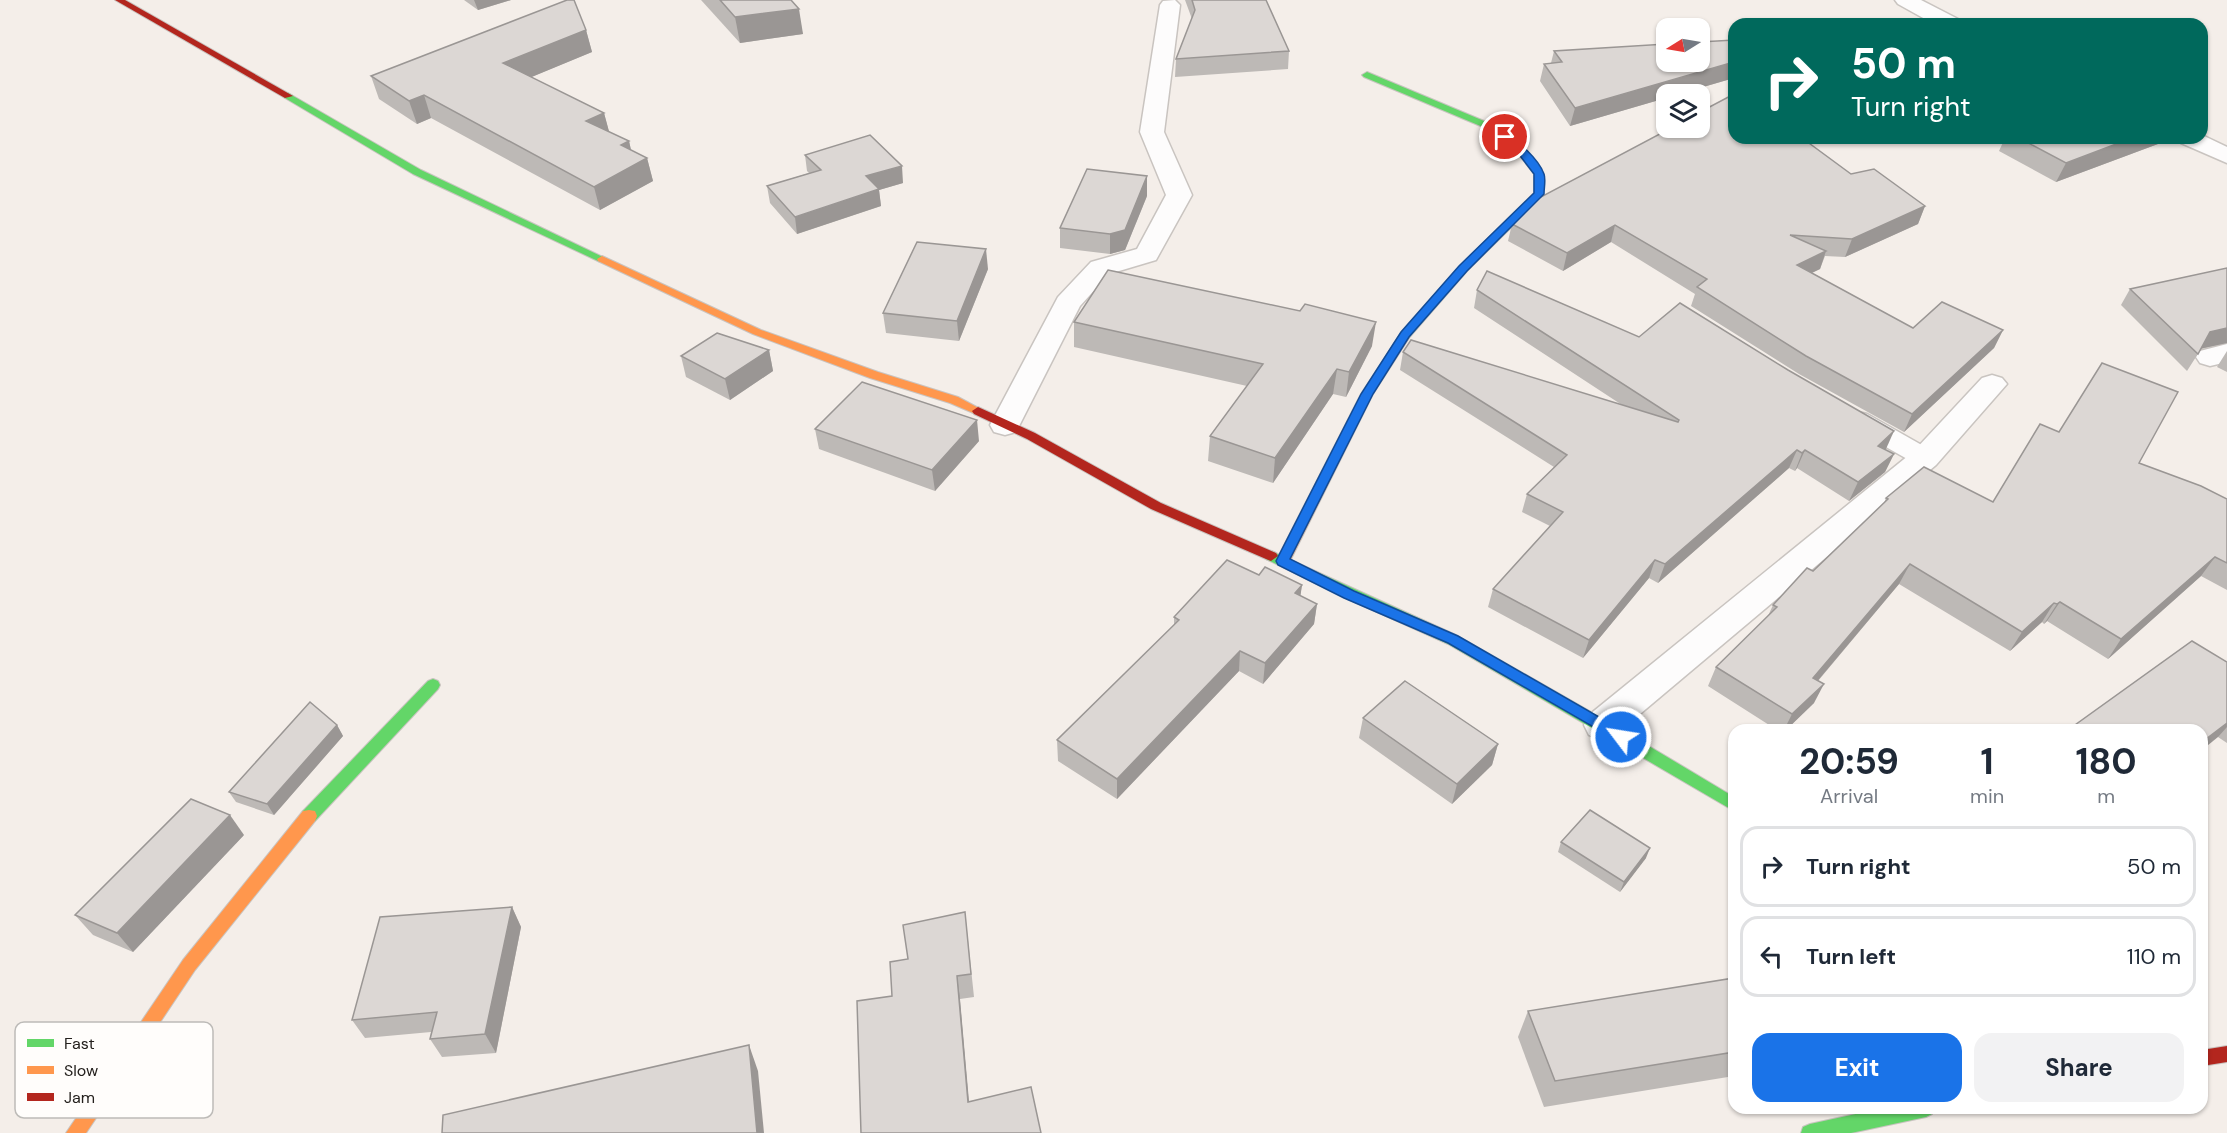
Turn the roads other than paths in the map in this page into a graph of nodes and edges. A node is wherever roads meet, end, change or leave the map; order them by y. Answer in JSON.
{"nodes":[{"id":1,"x":119,"y":0,"type":"edge"},
{"id":2,"x":1905,"y":0,"type":"edge"},
{"id":3,"x":1170,"y":6,"type":"dead end"},
{"id":4,"x":1939,"y":18,"type":"edge"},
{"id":5,"x":1367,"y":75,"type":"dead end"},
{"id":6,"x":2202,"y":144,"type":"edge"},
{"id":7,"x":2227,"y":156,"type":"edge"},
{"id":8,"x":1992,"y":384,"type":"dead end"},
{"id":9,"x":1842,"y":411,"type":"edge"},
{"id":10,"x":1005,"y":425,"type":"junction"},
{"id":11,"x":1924,"y":458,"type":"junction"},
{"id":12,"x":1283,"y":561,"type":"junction"},
{"id":13,"x":433,"y":685,"type":"dead end"},
{"id":14,"x":1602,"y":725,"type":"junction"},
{"id":15,"x":1728,"y":801,"type":"edge"},
{"id":16,"x":150,"y":1022,"type":"edge"},
{"id":17,"x":2227,"y":1054,"type":"edge"},
{"id":18,"x":2208,"y":1057,"type":"edge"},
{"id":19,"x":1898,"y":1114,"type":"edge"},
{"id":20,"x":85,"y":1118,"type":"edge"},
{"id":21,"x":75,"y":1133,"type":"edge"},
{"id":22,"x":1810,"y":1133,"type":"edge"}],
"edges":[{"from":1,"to":10,"type":"street"},
{"from":2,"to":4,"type":"street"},
{"from":3,"to":10,"type":"street"},
{"from":5,"to":12,"type":"street"},
{"from":6,"to":7,"type":"street"},
{"from":8,"to":11,"type":"street"},
{"from":9,"to":11,"type":"lane"},
{"from":10,"to":12,"type":"street"},
{"from":11,"to":14,"type":"street"},
{"from":12,"to":14,"type":"street"},
{"from":13,"to":16,"type":"street"},
{"from":14,"to":15,"type":"street"},
{"from":17,"to":18,"type":"street"},
{"from":19,"to":22,"type":"street"},
{"from":20,"to":21,"type":"street"}]}
